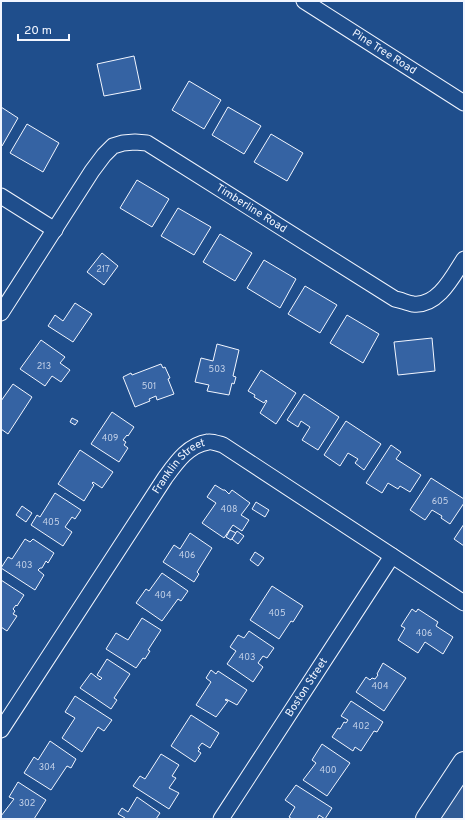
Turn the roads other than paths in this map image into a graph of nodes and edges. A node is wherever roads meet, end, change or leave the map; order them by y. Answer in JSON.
{"nodes":[{"id":1,"x":304,"y":1,"type":"edge"},
{"id":2,"x":464,"y":103,"type":"edge"},
{"id":3,"x":1,"y":196,"type":"edge"},
{"id":4,"x":55,"y":230,"type":"junction"},
{"id":5,"x":464,"y":259,"type":"edge"},
{"id":6,"x":1,"y":313,"type":"edge"},
{"id":7,"x":392,"y":556,"type":"junction"},
{"id":8,"x":464,"y":603,"type":"edge"},
{"id":9,"x":1,"y":730,"type":"edge"},
{"id":10,"x":464,"y":763,"type":"edge"},
{"id":11,"x":221,"y":819,"type":"edge"},
{"id":12,"x":427,"y":819,"type":"edge"}],
"edges":[{"from":1,"to":2,"type":"street","name":"Pine Tree Road"},
{"from":3,"to":4,"type":"street"},
{"from":4,"to":5,"type":"street","name":"Timberline Road"},
{"from":4,"to":6,"type":"street","name":"Timberline Road"},
{"from":7,"to":8,"type":"street","name":"Franklin Street"},
{"from":7,"to":9,"type":"street","name":"Franklin Street"},
{"from":7,"to":11,"type":"street","name":"Boston Street"},
{"from":10,"to":12,"type":"main road"}]}
